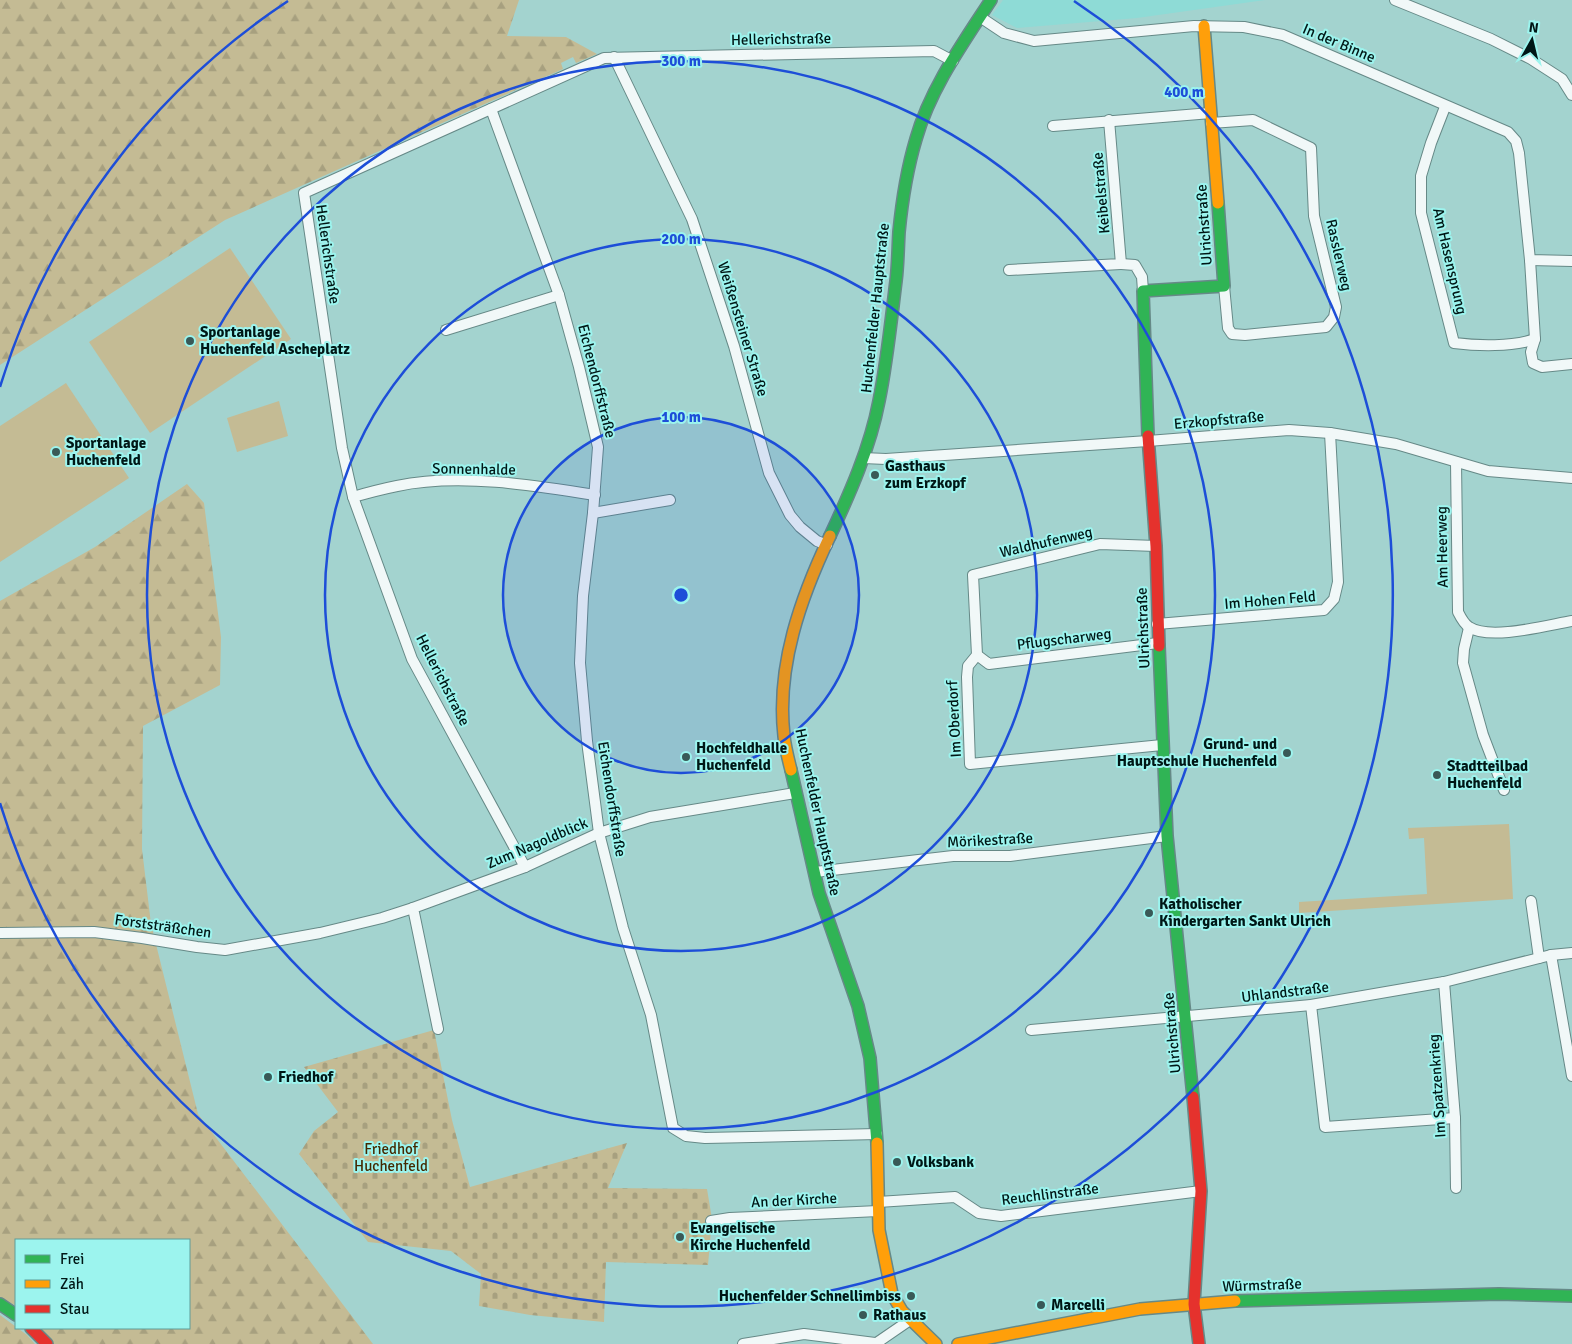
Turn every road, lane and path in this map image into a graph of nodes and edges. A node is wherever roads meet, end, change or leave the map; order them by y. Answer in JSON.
{"nodes":[{"id":1,"x":991,"y":0,"type":"edge"},
{"id":2,"x":1395,"y":0,"type":"edge"},
{"id":3,"x":980,"y":17,"type":"junction"},
{"id":4,"x":1204,"y":26,"type":"junction"},
{"id":5,"x":614,"y":57,"type":"junction"},
{"id":6,"x":953,"y":60,"type":"junction"},
{"id":7,"x":1572,"y":95,"type":"edge"},
{"id":8,"x":1446,"y":107,"type":"junction"},
{"id":9,"x":491,"y":109,"type":"junction"},
{"id":10,"x":1211,"y":118,"type":"junction"},
{"id":11,"x":1109,"y":120,"type":"junction"},
{"id":12,"x":1053,"y":126,"type":"dead end"},
{"id":13,"x":1530,"y":260,"type":"junction"},
{"id":14,"x":1572,"y":261,"type":"edge"},
{"id":15,"x":1121,"y":264,"type":"junction"},
{"id":16,"x":1009,"y":270,"type":"dead end"},
{"id":17,"x":1224,"y":286,"type":"junction"},
{"id":18,"x":1143,"y":291,"type":"junction"},
{"id":19,"x":559,"y":295,"type":"junction"},
{"id":20,"x":446,"y":330,"type":"dead end"},
{"id":21,"x":1535,"y":339,"type":"junction"},
{"id":22,"x":1572,"y":364,"type":"edge"},
{"id":23,"x":1330,"y":433,"type":"junction"},
{"id":24,"x":1148,"y":441,"type":"junction"},
{"id":25,"x":863,"y":458,"type":"junction"},
{"id":26,"x":1456,"y":462,"type":"junction"},
{"id":27,"x":1572,"y":478,"type":"edge"},
{"id":28,"x":595,"y":495,"type":"junction"},
{"id":29,"x":353,"y":497,"type":"junction"},
{"id":30,"x":670,"y":500,"type":"dead end"},
{"id":31,"x":593,"y":513,"type":"junction"},
{"id":32,"x":827,"y":545,"type":"junction"},
{"id":33,"x":1156,"y":546,"type":"junction"},
{"id":34,"x":974,"y":575,"type":"joint"},
{"id":35,"x":1572,"y":621,"type":"edge"},
{"id":36,"x":1157,"y":624,"type":"junction"},
{"id":37,"x":1469,"y":628,"type":"junction"},
{"id":38,"x":1158,"y":643,"type":"junction"},
{"id":39,"x":977,"y":655,"type":"junction"},
{"id":40,"x":1162,"y":745,"type":"junction"},
{"id":41,"x":1504,"y":790,"type":"dead end"},
{"id":42,"x":795,"y":793,"type":"junction"},
{"id":43,"x":598,"y":833,"type":"junction"},
{"id":44,"x":1167,"y":836,"type":"junction"},
{"id":45,"x":525,"y":867,"type":"junction"},
{"id":46,"x":814,"y":872,"type":"junction"},
{"id":47,"x":1531,"y":901,"type":"dead end"},
{"id":48,"x":413,"y":908,"type":"junction"},
{"id":49,"x":0,"y":933,"type":"edge"},
{"id":50,"x":320,"y":933,"type":"joint"},
{"id":51,"x":1572,"y":953,"type":"edge"},
{"id":52,"x":1552,"y":955,"type":"junction"},
{"id":53,"x":1539,"y":958,"type":"junction"},
{"id":54,"x":1444,"y":982,"type":"junction"},
{"id":55,"x":1311,"y":1005,"type":"junction"},
{"id":56,"x":1186,"y":1018,"type":"junction"},
{"id":57,"x":438,"y":1029,"type":"dead end"},
{"id":58,"x":1031,"y":1030,"type":"dead end"},
{"id":59,"x":1572,"y":1076,"type":"edge"},
{"id":60,"x":1455,"y":1118,"type":"junction"},
{"id":61,"x":878,"y":1134,"type":"junction"},
{"id":62,"x":1456,"y":1188,"type":"dead end"},
{"id":63,"x":1201,"y":1190,"type":"junction"},
{"id":64,"x":878,"y":1206,"type":"junction"},
{"id":65,"x":711,"y":1221,"type":"dead end"},
{"id":66,"x":1572,"y":1296,"type":"edge"},
{"id":67,"x":0,"y":1304,"type":"edge"},
{"id":68,"x":1194,"y":1304,"type":"junction"},
{"id":69,"x":15,"y":1314,"type":"edge"},
{"id":70,"x":910,"y":1320,"type":"junction"},
{"id":71,"x":32,"y":1329,"type":"edge"},
{"id":72,"x":875,"y":1343,"type":"edge"},
{"id":73,"x":47,"y":1344,"type":"edge"},
{"id":74,"x":743,"y":1344,"type":"edge"},
{"id":75,"x":936,"y":1344,"type":"edge"},
{"id":76,"x":958,"y":1344,"type":"edge"},
{"id":77,"x":1199,"y":1344,"type":"edge"}],
"edges":[{"from":1,"to":3,"type":"street","name":"Huchenfelder Hauptstraße"},
{"from":2,"to":7,"type":"street"},
{"from":3,"to":4,"type":"street","name":"In der Binne"},
{"from":3,"to":6,"type":"street","name":"Huchenfelder Hauptstraße"},
{"from":4,"to":8,"type":"street","name":"In der Binne"},
{"from":4,"to":10,"type":"street","name":"Ulrichstraße"},
{"from":5,"to":6,"type":"street","name":"Hellerichstraße"},
{"from":5,"to":9,"type":"street","name":"Hellerichstraße"},
{"from":5,"to":32,"type":"street","name":"Weißensteiner Straße"},
{"from":6,"to":25,"type":"street","name":"Huchenfelder Hauptstraße"},
{"from":8,"to":13,"type":"street","name":"In der Binne"},
{"from":8,"to":21,"type":"street","name":"Am Hasensprung"},
{"from":9,"to":19,"type":"street","name":"Eichendorffstraße"},
{"from":9,"to":29,"type":"street","name":"Hellerichstraße"},
{"from":10,"to":11,"type":"street"},
{"from":10,"to":17,"type":"street","name":"Ulrichstraße"},
{"from":10,"to":17,"type":"street","name":"Rasslerweg"},
{"from":11,"to":12,"type":"street"},
{"from":11,"to":15,"type":"street","name":"Keibelstraße"},
{"from":13,"to":14,"type":"street"},
{"from":13,"to":21,"type":"street"},
{"from":15,"to":16,"type":"street"},
{"from":15,"to":18,"type":"street"},
{"from":17,"to":18,"type":"street","name":"Ulrichstraße"},
{"from":18,"to":24,"type":"street","name":"Ulrichstraße"},
{"from":19,"to":20,"type":"street"},
{"from":19,"to":28,"type":"street","name":"Eichendorffstraße"},
{"from":21,"to":22,"type":"street"},
{"from":23,"to":24,"type":"street","name":"Erzkopfstraße"},
{"from":23,"to":26,"type":"street","name":"Erzkopfstraße"},
{"from":23,"to":36,"type":"street","name":"Im Hohen Feld"},
{"from":24,"to":25,"type":"street","name":"Erzkopfstraße"},
{"from":24,"to":33,"type":"street","name":"Ulrichstraße"},
{"from":25,"to":32,"type":"street","name":"Huchenfelder Hauptstraße"},
{"from":26,"to":27,"type":"street","name":"Erzkopfstraße"},
{"from":26,"to":37,"type":"street","name":"Am Heerweg"},
{"from":28,"to":29,"type":"street","name":"Sonnenhalde"},
{"from":28,"to":31,"type":"street","name":"Eichendorffstraße"},
{"from":29,"to":45,"type":"street","name":"Hellerichstraße"},
{"from":30,"to":31,"type":"street"},
{"from":31,"to":43,"type":"street","name":"Eichendorffstraße"},
{"from":32,"to":42,"type":"street","name":"Huchenfelder Hauptstraße"},
{"from":33,"to":34,"type":"street","name":"Waldhufenweg"},
{"from":33,"to":36,"type":"street","name":"Ulrichstraße"},
{"from":34,"to":39,"type":"street","name":"Im Oberdorf"},
{"from":35,"to":37,"type":"street"},
{"from":36,"to":38,"type":"street","name":"Ulrichstraße"},
{"from":37,"to":41,"type":"street"},
{"from":38,"to":39,"type":"street","name":"Pflugscharweg"},
{"from":38,"to":40,"type":"street","name":"Ulrichstraße"},
{"from":39,"to":40,"type":"street","name":"Im Oberdorf"},
{"from":40,"to":44,"type":"street","name":"Ulrichstraße"},
{"from":42,"to":43,"type":"street","name":"Zum Nagoldblick"},
{"from":42,"to":46,"type":"street","name":"Huchenfelder Hauptstraße"},
{"from":43,"to":45,"type":"street","name":"Zum Nagoldblick"},
{"from":43,"to":61,"type":"street","name":"Eichendorffstraße"},
{"from":44,"to":46,"type":"street","name":"Mörikestraße"},
{"from":44,"to":56,"type":"street","name":"Ulrichstraße"},
{"from":45,"to":48,"type":"street","name":"Zum Nagoldblick"},
{"from":46,"to":61,"type":"street","name":"Huchenfelder Hauptstraße"},
{"from":47,"to":53,"type":"street"},
{"from":48,"to":50,"type":"street","name":"Zum Nagoldblick"},
{"from":48,"to":57,"type":"street"},
{"from":49,"to":50,"type":"street","name":"Forststräßchen"},
{"from":51,"to":52,"type":"street","name":"Uhlandstraße"},
{"from":52,"to":53,"type":"street","name":"Uhlandstraße"},
{"from":52,"to":59,"type":"street"},
{"from":53,"to":54,"type":"street","name":"Uhlandstraße"},
{"from":54,"to":55,"type":"street","name":"Uhlandstraße"},
{"from":54,"to":60,"type":"street","name":"Im Spatzenkrieg"},
{"from":55,"to":56,"type":"street","name":"Uhlandstraße"},
{"from":55,"to":60,"type":"street"},
{"from":56,"to":58,"type":"street","name":"Uhlandstraße"},
{"from":56,"to":63,"type":"street","name":"Ulrichstraße"},
{"from":60,"to":62,"type":"street","name":"Im Spatzenkrieg"},
{"from":61,"to":64,"type":"street","name":"Huchenfelder Hauptstraße"},
{"from":63,"to":64,"type":"street","name":"Reuchlinstraße"},
{"from":63,"to":68,"type":"street","name":"Ulrichstraße"},
{"from":64,"to":65,"type":"street","name":"An der Kirche"},
{"from":64,"to":70,"type":"street","name":"Huchenfelder Hauptstraße"},
{"from":66,"to":68,"type":"street","name":"Würmstraße"},
{"from":67,"to":69,"type":"street"},
{"from":68,"to":76,"type":"street","name":"Würmstraße"},
{"from":68,"to":77,"type":"street","name":"Ulrichstraße"},
{"from":70,"to":72,"type":"street"},
{"from":70,"to":75,"type":"street","name":"Huchenfelder Hauptstraße"},
{"from":71,"to":73,"type":"street"},
{"from":72,"to":74,"type":"street"}]}
